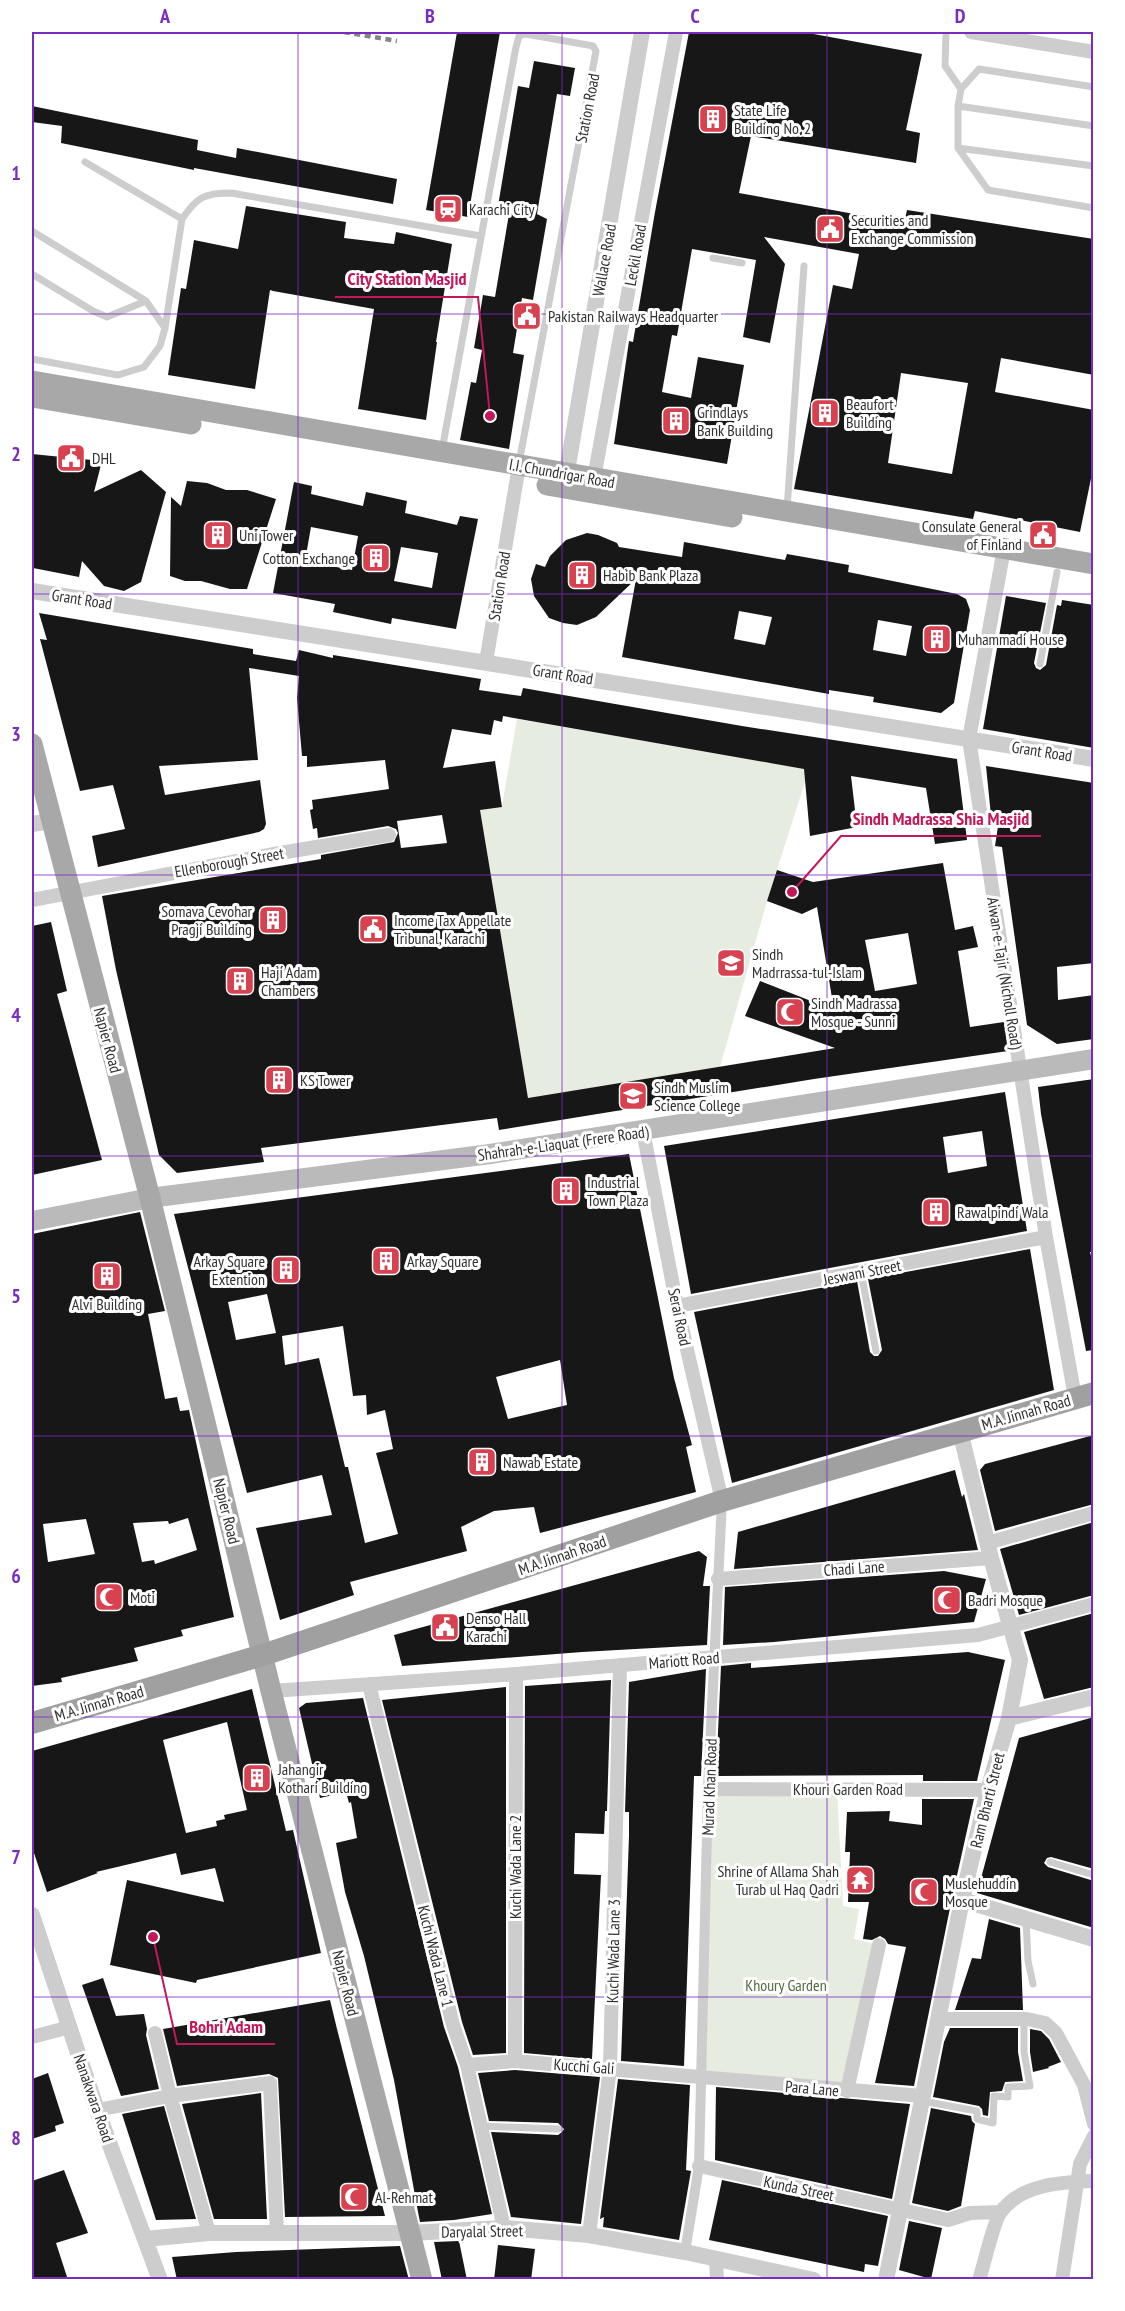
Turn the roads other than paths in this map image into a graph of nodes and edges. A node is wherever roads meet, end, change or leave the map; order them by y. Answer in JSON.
{"nodes":[{"id":1,"x":642,"y":32,"type":"edge"},
{"id":2,"x":676,"y":32,"type":"edge"},
{"id":3,"x":946,"y":32,"type":"edge"},
{"id":4,"x":971,"y":32,"type":"edge"},
{"id":5,"x":1094,"y":52,"type":"edge"},
{"id":6,"x":1094,"y":87,"type":"edge"},
{"id":7,"x":961,"y":89,"type":"junction"},
{"id":8,"x":958,"y":106,"type":"junction"},
{"id":9,"x":1094,"y":126,"type":"edge"},
{"id":10,"x":958,"y":148,"type":"junction"},
{"id":11,"x":85,"y":162,"type":"dead end"},
{"id":12,"x":1094,"y":166,"type":"edge"},
{"id":13,"x":1094,"y":208,"type":"edge"},
{"id":14,"x":182,"y":219,"type":"junction"},
{"id":15,"x":32,"y":231,"type":"edge"},
{"id":16,"x":481,"y":236,"type":"junction"},
{"id":17,"x":713,"y":258,"type":"dead end"},
{"id":18,"x":742,"y":263,"type":"dead end"},
{"id":19,"x":804,"y":266,"type":"dead end"},
{"id":20,"x":32,"y":274,"type":"edge"},
{"id":21,"x":146,"y":300,"type":"junction"},
{"id":22,"x":165,"y":328,"type":"junction"},
{"id":23,"x":32,"y":359,"type":"edge"},
{"id":24,"x":32,"y":381,"type":"edge"},
{"id":25,"x":32,"y":397,"type":"edge"},
{"id":26,"x":441,"y":453,"type":"junction"},
{"id":27,"x":517,"y":473,"type":"junction"},
{"id":28,"x":594,"y":478,"type":"junction"},
{"id":29,"x":566,"y":481,"type":"junction"},
{"id":30,"x":787,"y":512,"type":"junction"},
{"id":31,"x":1003,"y":555,"type":"junction"},
{"id":32,"x":1094,"y":564,"type":"edge"},
{"id":33,"x":1058,"y":572,"type":"junction"},
{"id":34,"x":1094,"y":578,"type":"edge"},
{"id":35,"x":32,"y":591,"type":"edge"},
{"id":36,"x":486,"y":662,"type":"junction"},
{"id":37,"x":1040,"y":664,"type":"dead end"},
{"id":38,"x":969,"y":739,"type":"junction"},
{"id":39,"x":32,"y":744,"type":"edge"},
{"id":40,"x":1094,"y":759,"type":"edge"},
{"id":41,"x":42,"y":823,"type":"edge"},
{"id":42,"x":389,"y":835,"type":"dead end"},
{"id":43,"x":69,"y":891,"type":"junction"},
{"id":44,"x":32,"y":900,"type":"edge"},
{"id":45,"x":1094,"y":1059,"type":"edge"},
{"id":46,"x":1019,"y":1071,"type":"junction"},
{"id":47,"x":643,"y":1131,"type":"junction"},
{"id":48,"x":150,"y":1198,"type":"junction"},
{"id":49,"x":32,"y":1221,"type":"edge"},
{"id":50,"x":1046,"y":1238,"type":"junction"},
{"id":51,"x":861,"y":1272,"type":"junction"},
{"id":52,"x":677,"y":1306,"type":"junction"},
{"id":53,"x":876,"y":1351,"type":"dead end"},
{"id":54,"x":1084,"y":1395,"type":"edge"},
{"id":55,"x":960,"y":1431,"type":"junction"},
{"id":56,"x":722,"y":1501,"type":"junction"},
{"id":57,"x":1094,"y":1513,"type":"edge"},
{"id":58,"x":989,"y":1551,"type":"junction"},
{"id":59,"x":718,"y":1579,"type":"junction"},
{"id":60,"x":1094,"y":1604,"type":"edge"},
{"id":61,"x":1011,"y":1627,"type":"junction"},
{"id":62,"x":263,"y":1655,"type":"junction"},
{"id":63,"x":713,"y":1658,"type":"junction"},
{"id":64,"x":620,"y":1665,"type":"junction"},
{"id":65,"x":516,"y":1674,"type":"junction"},
{"id":66,"x":369,"y":1684,"type":"junction"},
{"id":67,"x":271,"y":1691,"type":"junction"},
{"id":68,"x":1094,"y":1697,"type":"edge"},
{"id":69,"x":1009,"y":1718,"type":"junction"},
{"id":70,"x":32,"y":1723,"type":"edge"},
{"id":71,"x":708,"y":1789,"type":"junction"},
{"id":72,"x":988,"y":1790,"type":"junction"},
{"id":73,"x":1050,"y":1862,"type":"dead end"},
{"id":74,"x":1094,"y":1875,"type":"edge"},
{"id":75,"x":962,"y":1900,"type":"junction"},
{"id":76,"x":32,"y":1915,"type":"edge"},
{"id":77,"x":1026,"y":1918,"type":"junction"},
{"id":78,"x":1094,"y":1939,"type":"edge"},
{"id":79,"x":879,"y":1945,"type":"dead end"},
{"id":80,"x":1033,"y":1984,"type":"dead end"},
{"id":81,"x":938,"y":2019,"type":"junction"},
{"id":82,"x":1024,"y":2019,"type":"junction"},
{"id":83,"x":70,"y":2027,"type":"junction"},
{"id":84,"x":155,"y":2033,"type":"dead end"},
{"id":85,"x":32,"y":2037,"type":"edge"},
{"id":86,"x":515,"y":2061,"type":"junction"},
{"id":87,"x":467,"y":2065,"type":"junction"},
{"id":88,"x":610,"y":2068,"type":"junction"},
{"id":89,"x":701,"y":2078,"type":"junction"},
{"id":90,"x":847,"y":2091,"type":"junction"},
{"id":91,"x":170,"y":2096,"type":"junction"},
{"id":92,"x":922,"y":2099,"type":"junction"},
{"id":93,"x":97,"y":2110,"type":"junction"},
{"id":94,"x":1094,"y":2124,"type":"edge"},
{"id":95,"x":481,"y":2126,"type":"junction"},
{"id":96,"x":558,"y":2129,"type":"dead end"},
{"id":97,"x":1094,"y":2136,"type":"edge"},
{"id":98,"x":699,"y":2166,"type":"junction"},
{"id":99,"x":1078,"y":2181,"type":"junction"},
{"id":100,"x":1094,"y":2181,"type":"edge"},
{"id":101,"x":900,"y":2210,"type":"junction"},
{"id":102,"x":1001,"y":2212,"type":"junction"},
{"id":103,"x":504,"y":2228,"type":"junction"},
{"id":104,"x":210,"y":2233,"type":"junction"},
{"id":105,"x":277,"y":2233,"type":"junction"},
{"id":106,"x":410,"y":2233,"type":"junction"},
{"id":107,"x":589,"y":2235,"type":"junction"},
{"id":108,"x":145,"y":2239,"type":"junction"},
{"id":109,"x":685,"y":2252,"type":"junction"},
{"id":110,"x":716,"y":2259,"type":"junction"},
{"id":111,"x":160,"y":2280,"type":"edge"},
{"id":112,"x":422,"y":2280,"type":"edge"},
{"id":113,"x":717,"y":2280,"type":"edge"},
{"id":114,"x":814,"y":2280,"type":"edge"},
{"id":115,"x":886,"y":2280,"type":"edge"},
{"id":116,"x":979,"y":2280,"type":"edge"},
{"id":117,"x":1062,"y":2280,"type":"edge"}],
"edges":[{"from":1,"to":29,"type":"street","name":"Wallace Road"},
{"from":2,"to":28,"type":"street","name":"Leckil Road"},
{"from":3,"to":7,"type":"lane"},
{"from":4,"to":5,"type":"street"},
{"from":6,"to":7,"type":"lane"},
{"from":7,"to":8,"type":"lane"},
{"from":8,"to":9,"type":"lane"},
{"from":8,"to":10,"type":"lane"},
{"from":10,"to":12,"type":"lane"},
{"from":10,"to":13,"type":"lane"},
{"from":11,"to":14,"type":"lane"},
{"from":14,"to":16,"type":"lane"},
{"from":14,"to":22,"type":"lane"},
{"from":15,"to":21,"type":"lane"},
{"from":16,"to":26,"type":"lane","name":"Station Road"},
{"from":16,"to":27,"type":"lane","name":"Station Road"},
{"from":17,"to":18,"type":"lane"},
{"from":19,"to":30,"type":"lane"},
{"from":20,"to":21,"type":"lane"},
{"from":21,"to":22,"type":"lane"},
{"from":22,"to":23,"type":"lane"},
{"from":24,"to":26,"type":"main road","name":"I.I. Chundrigar Road"},
{"from":25,"to":27,"type":"main road","name":"I.I. Chundrigar Road"},
{"from":26,"to":27,"type":"main road","name":"I.I. Chundrigar Road"},
{"from":27,"to":29,"type":"main road","name":"I.I. Chundrigar Road"},
{"from":27,"to":36,"type":"street","name":"Station Road"},
{"from":28,"to":29,"type":"main road","name":"I.I. Chundrigar Road"},
{"from":28,"to":30,"type":"main road","name":"I.I. Chundrigar Road"},
{"from":29,"to":31,"type":"main road","name":"I.I. Chundrigar Road"},
{"from":30,"to":31,"type":"main road","name":"I.I. Chundrigar Road"},
{"from":31,"to":32,"type":"main road","name":"I.I. Chundrigar Road"},
{"from":31,"to":33,"type":"main road","name":"I.I. Chundrigar Road"},
{"from":31,"to":38,"type":"street","name":"Aiwan-e-Tajir (Nicholl Road)"},
{"from":33,"to":34,"type":"main road","name":"I.I. Chundrigar Road"},
{"from":33,"to":37,"type":"lane"},
{"from":35,"to":36,"type":"street","name":"Grant Road"},
{"from":36,"to":38,"type":"street","name":"Grant Road"},
{"from":38,"to":40,"type":"street","name":"Grant Road"},
{"from":38,"to":46,"type":"street","name":"Aiwan-e-Tajir (Nicholl Road)"},
{"from":39,"to":41,"type":"main road","name":"Napier Road"},
{"from":41,"to":43,"type":"main road","name":"Napier Road"},
{"from":42,"to":43,"type":"street","name":"Ellenborough Street"},
{"from":43,"to":44,"type":"street","name":"Ellenborough Street"},
{"from":43,"to":48,"type":"main road","name":"Napier Road"},
{"from":45,"to":46,"type":"main road","name":"Shahrah-e-Liaquat (Frere Road)"},
{"from":46,"to":47,"type":"main road","name":"Shahrah-e-Liaquat (Frere Road)"},
{"from":46,"to":50,"type":"street","name":"Aiwan-e-Tajir (Nicholl Road)"},
{"from":47,"to":48,"type":"main road","name":"Shahrah-e-Liaquat (Frere Road)"},
{"from":47,"to":52,"type":"street","name":"Serai Road"},
{"from":48,"to":49,"type":"main road","name":"Shahrah-e-Liaquat (Frere Road)"},
{"from":48,"to":62,"type":"main road","name":"Napier Road"},
{"from":50,"to":51,"type":"street","name":"Jeswani Street"},
{"from":50,"to":54,"type":"street","name":"Aiwan-e-Tajir (Nicholl Road)"},
{"from":51,"to":52,"type":"street","name":"Jeswani Street"},
{"from":51,"to":53,"type":"lane"},
{"from":52,"to":56,"type":"street","name":"Serai Road"},
{"from":54,"to":55,"type":"highway","name":"M.A. Jinnah Road"},
{"from":55,"to":56,"type":"highway","name":"M.A. Jinnah Road"},
{"from":55,"to":58,"type":"street","name":"Ram Bharti Street"},
{"from":56,"to":59,"type":"street","name":"Murad Khan Road"},
{"from":56,"to":62,"type":"highway","name":"M.A. Jinnah Road"},
{"from":57,"to":58,"type":"street","name":"Chadi Lane"},
{"from":58,"to":59,"type":"street","name":"Chadi Lane"},
{"from":58,"to":61,"type":"street","name":"Ram Bharti Street"},
{"from":59,"to":63,"type":"street","name":"Murad Khan Road"},
{"from":60,"to":61,"type":"street","name":"Mariott Road"},
{"from":61,"to":63,"type":"street","name":"Mariott Road"},
{"from":61,"to":69,"type":"street","name":"Ram Bharti Street"},
{"from":62,"to":67,"type":"main road","name":"Napier Road"},
{"from":62,"to":70,"type":"highway","name":"M.A. Jinnah Road"},
{"from":63,"to":64,"type":"street","name":"Mariott Road"},
{"from":63,"to":71,"type":"street","name":"Murad Khan Road"},
{"from":64,"to":65,"type":"street","name":"Mariott Road"},
{"from":64,"to":88,"type":"street","name":"Kuchi Wada Lane 3"},
{"from":65,"to":66,"type":"street","name":"Mariott Road"},
{"from":65,"to":86,"type":"street","name":"Kuchi Wada Lane 2"},
{"from":66,"to":67,"type":"street","name":"Mariott Road"},
{"from":66,"to":87,"type":"street","name":"Kuchi Wada Lane 1"},
{"from":67,"to":106,"type":"main road","name":"Napier Road"},
{"from":68,"to":69,"type":"street"},
{"from":69,"to":72,"type":"street","name":"Ram Bharti Street"},
{"from":71,"to":72,"type":"street","name":"Khouri Garden Road"},
{"from":71,"to":89,"type":"street","name":"Murad Khan Road"},
{"from":72,"to":75,"type":"street","name":"Ram Bharti Street"},
{"from":73,"to":74,"type":"lane"},
{"from":75,"to":77,"type":"street"},
{"from":75,"to":81,"type":"street","name":"Ram Bharti Street"},
{"from":76,"to":83,"type":"street","name":"Nanakwara Road"},
{"from":77,"to":78,"type":"street"},
{"from":77,"to":80,"type":"lane"},
{"from":79,"to":90,"type":"street"},
{"from":81,"to":82,"type":"street"},
{"from":81,"to":92,"type":"street","name":"Ram Bharti Street"},
{"from":82,"to":92,"type":"lane"},
{"from":82,"to":94,"type":"street"},
{"from":83,"to":85,"type":"street"},
{"from":83,"to":93,"type":"street","name":"Nanakwara Road"},
{"from":84,"to":91,"type":"street"},
{"from":86,"to":87,"type":"street","name":"Kucchi Gali"},
{"from":86,"to":88,"type":"street","name":"Kucchi Gali"},
{"from":87,"to":95,"type":"street","name":"Kuchi Wada Lane 1"},
{"from":88,"to":89,"type":"street","name":"Kucchi Gali"},
{"from":88,"to":107,"type":"street","name":"Kuchi Wada Lane 3"},
{"from":89,"to":90,"type":"street","name":"Para Lane"},
{"from":89,"to":98,"type":"street","name":"Murad Khan Road"},
{"from":90,"to":92,"type":"street","name":"Para Lane"},
{"from":91,"to":93,"type":"street"},
{"from":91,"to":104,"type":"street"},
{"from":91,"to":105,"type":"street"},
{"from":92,"to":101,"type":"street","name":"Ram Bharti Street"},
{"from":93,"to":108,"type":"street","name":"Nanakwara Road"},
{"from":95,"to":96,"type":"lane"},
{"from":95,"to":103,"type":"street","name":"Kuchi Wada Lane 1"},
{"from":97,"to":99,"type":"street"},
{"from":98,"to":101,"type":"street","name":"Kunda Street"},
{"from":98,"to":109,"type":"street","name":"Murad Khan Road"},
{"from":99,"to":100,"type":"street"},
{"from":99,"to":102,"type":"street"},
{"from":99,"to":117,"type":"street"},
{"from":101,"to":102,"type":"street","name":"Kunda Street"},
{"from":101,"to":115,"type":"street","name":"Ram Bharti Street"},
{"from":102,"to":116,"type":"street"},
{"from":103,"to":106,"type":"street","name":"Daryalal Street"},
{"from":103,"to":107,"type":"street","name":"Daryalal Street"},
{"from":104,"to":105,"type":"street","name":"Daryalal Street"},
{"from":104,"to":108,"type":"street","name":"Daryalal Street"},
{"from":105,"to":106,"type":"street","name":"Daryalal Street"},
{"from":106,"to":112,"type":"main road","name":"Napier Road"},
{"from":107,"to":109,"type":"street","name":"Daryalal Street"},
{"from":108,"to":111,"type":"street","name":"Nanakwara Road"},
{"from":109,"to":110,"type":"street","name":"Daryalal Street"},
{"from":110,"to":113,"type":"street"},
{"from":110,"to":114,"type":"street","name":"Daryalal Street"}]}
